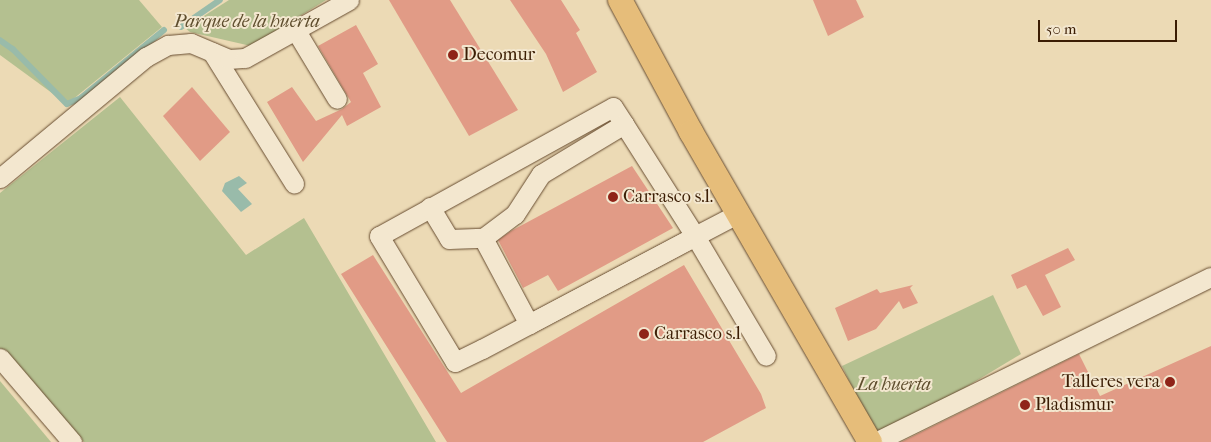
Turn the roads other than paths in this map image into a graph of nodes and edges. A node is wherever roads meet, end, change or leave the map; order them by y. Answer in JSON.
{"nodes":[{"id":1,"x":349,"y":0,"type":"edge"},
{"id":2,"x":620,"y":0,"type":"edge"},
{"id":3,"x":296,"y":31,"type":"junction"},
{"id":4,"x":212,"y":52,"type":"junction"},
{"id":5,"x":337,"y":99,"type":"dead end"},
{"id":6,"x":624,"y":124,"type":"junction"},
{"id":7,"x":0,"y":178,"type":"edge"},
{"id":8,"x":294,"y":183,"type":"dead end"},
{"id":9,"x":430,"y":207,"type":"junction"},
{"id":10,"x":739,"y":213,"type":"junction"},
{"id":11,"x":695,"y":236,"type":"junction"},
{"id":12,"x":483,"y":238,"type":"junction"},
{"id":13,"x":1211,"y":277,"type":"edge"},
{"id":14,"x":766,"y":356,"type":"dead end"},
{"id":15,"x":0,"y":358,"type":"edge"},
{"id":16,"x":72,"y":442,"type":"edge"},
{"id":17,"x":870,"y":442,"type":"edge"},
{"id":18,"x":875,"y":442,"type":"edge"}],
"edges":[{"from":1,"to":3,"type":"street"},
{"from":2,"to":10,"type":"main road"},
{"from":3,"to":4,"type":"street"},
{"from":3,"to":5,"type":"street"},
{"from":4,"to":7,"type":"street"},
{"from":4,"to":8,"type":"street"},
{"from":6,"to":9,"type":"street"},
{"from":6,"to":11,"type":"street"},
{"from":6,"to":12,"type":"street"},
{"from":9,"to":11,"type":"street"},
{"from":9,"to":12,"type":"street"},
{"from":10,"to":11,"type":"street"},
{"from":10,"to":17,"type":"main road"},
{"from":11,"to":12,"type":"street"},
{"from":11,"to":14,"type":"street"},
{"from":13,"to":18,"type":"street"},
{"from":15,"to":16,"type":"street"}]}
